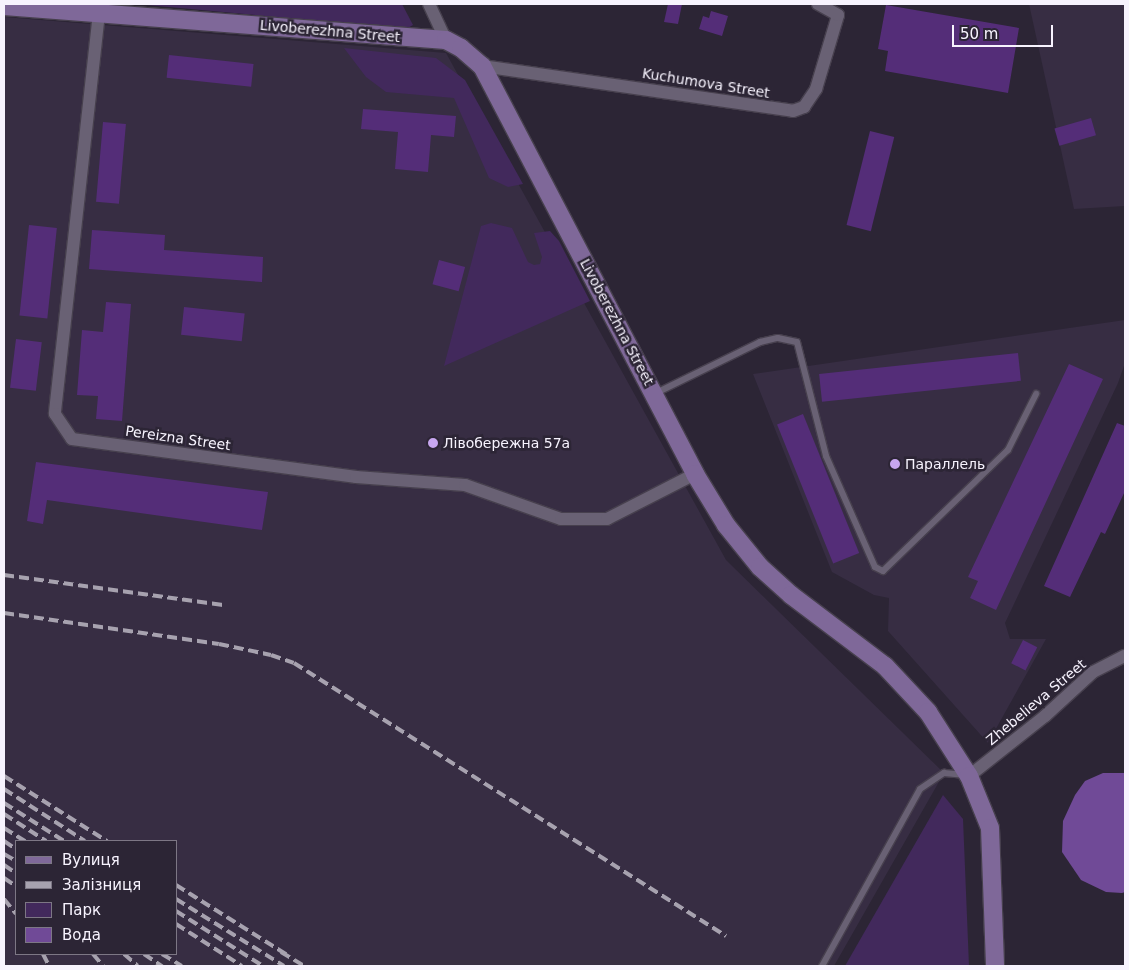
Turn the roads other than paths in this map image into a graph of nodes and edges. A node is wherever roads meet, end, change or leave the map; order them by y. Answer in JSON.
{"nodes":[{"id":1,"x":430,"y":4,"type":"edge"},
{"id":2,"x":818,"y":4,"type":"edge"},
{"id":3,"x":7,"y":6,"type":"edge"},
{"id":4,"x":842,"y":9,"type":"edge"},
{"id":5,"x":99,"y":13,"type":"junction"},
{"id":6,"x":446,"y":40,"type":"junction"},
{"id":7,"x":482,"y":66,"type":"junction"},
{"id":8,"x":654,"y":394,"type":"junction"},
{"id":9,"x":1036,"y":394,"type":"dead end"},
{"id":10,"x":696,"y":474,"type":"junction"},
{"id":11,"x":1125,"y":656,"type":"edge"},
{"id":12,"x":969,"y":776,"type":"junction"},
{"id":13,"x":822,"y":966,"type":"edge"},
{"id":14,"x":995,"y":966,"type":"edge"}],
"edges":[{"from":1,"to":6,"type":"street"},
{"from":2,"to":4,"type":"street","name":"Kuchumova Street"},
{"from":3,"to":5,"type":"main road","name":"Livoberezhna Street"},
{"from":4,"to":7,"type":"street","name":"Kuchumova Street"},
{"from":5,"to":6,"type":"main road","name":"Livoberezhna Street"},
{"from":5,"to":10,"type":"street","name":"Pereizna Street"},
{"from":6,"to":7,"type":"main road","name":"Livoberezhna Street"},
{"from":7,"to":8,"type":"main road","name":"Livoberezhna Street"},
{"from":8,"to":9,"type":"lane"},
{"from":8,"to":10,"type":"main road","name":"Livoberezhna Street"},
{"from":10,"to":12,"type":"main road","name":"Livoberezhna Street"},
{"from":11,"to":12,"type":"street","name":"Zhebelieva Street"},
{"from":12,"to":13,"type":"lane"},
{"from":12,"to":14,"type":"main road","name":"Livoberezhna Street"}]}
